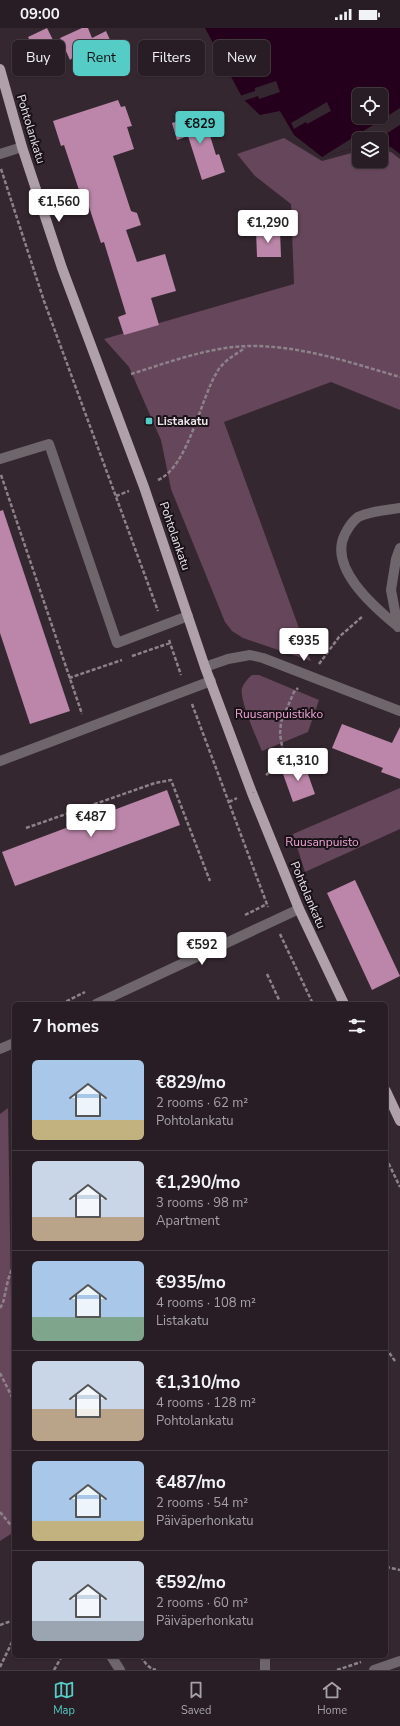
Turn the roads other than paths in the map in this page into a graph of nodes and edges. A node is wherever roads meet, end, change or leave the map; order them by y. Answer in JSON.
{"nodes":[{"id":1,"x":0,"y":70,"type":"edge"},
{"id":2,"x":22,"y":147,"type":"junction"},
{"id":3,"x":0,"y":154,"type":"edge"},
{"id":4,"x":0,"y":459,"type":"edge"},
{"id":5,"x":400,"y":508,"type":"edge"},
{"id":6,"x":400,"y":548,"type":"edge"},
{"id":7,"x":188,"y":616,"type":"junction"},
{"id":8,"x":398,"y":627,"type":"edge"},
{"id":9,"x":205,"y":667,"type":"junction"},
{"id":10,"x":211,"y":682,"type":"junction"},
{"id":11,"x":400,"y":711,"type":"edge"},
{"id":12,"x":0,"y":760,"type":"edge"},
{"id":13,"x":299,"y":909,"type":"junction"},
{"id":14,"x":100,"y":1002,"type":"edge"},
{"id":15,"x":343,"y":1002,"type":"edge"},
{"id":16,"x":12,"y":1043,"type":"edge"},
{"id":17,"x":0,"y":1049,"type":"edge"},
{"id":18,"x":388,"y":1095,"type":"edge"},
{"id":19,"x":400,"y":1120,"type":"edge"},
{"id":20,"x":112,"y":1658,"type":"edge"},
{"id":21,"x":265,"y":1658,"type":"edge"},
{"id":22,"x":400,"y":1661,"type":"edge"},
{"id":23,"x":120,"y":1670,"type":"edge"},
{"id":24,"x":265,"y":1670,"type":"edge"},
{"id":25,"x":374,"y":1670,"type":"edge"}],
"edges":[{"from":1,"to":2,"type":"main road","name":"Pohtolankatu"},
{"from":2,"to":3,"type":"street"},
{"from":2,"to":7,"type":"main road","name":"Pohtolankatu"},
{"from":4,"to":7,"type":"street"},
{"from":5,"to":8,"type":"street"},
{"from":6,"to":8,"type":"street"},
{"from":7,"to":9,"type":"main road","name":"Pohtolankatu"},
{"from":9,"to":10,"type":"main road","name":"Pohtolankatu"},
{"from":9,"to":11,"type":"street"},
{"from":10,"to":12,"type":"street"},
{"from":10,"to":13,"type":"main road","name":"Pohtolankatu"},
{"from":13,"to":14,"type":"street"},
{"from":13,"to":15,"type":"main road","name":"Pohtolankatu"},
{"from":16,"to":17,"type":"street"},
{"from":18,"to":19,"type":"main road"},
{"from":20,"to":23,"type":"street"},
{"from":21,"to":24,"type":"street"},
{"from":22,"to":25,"type":"street"}]}
